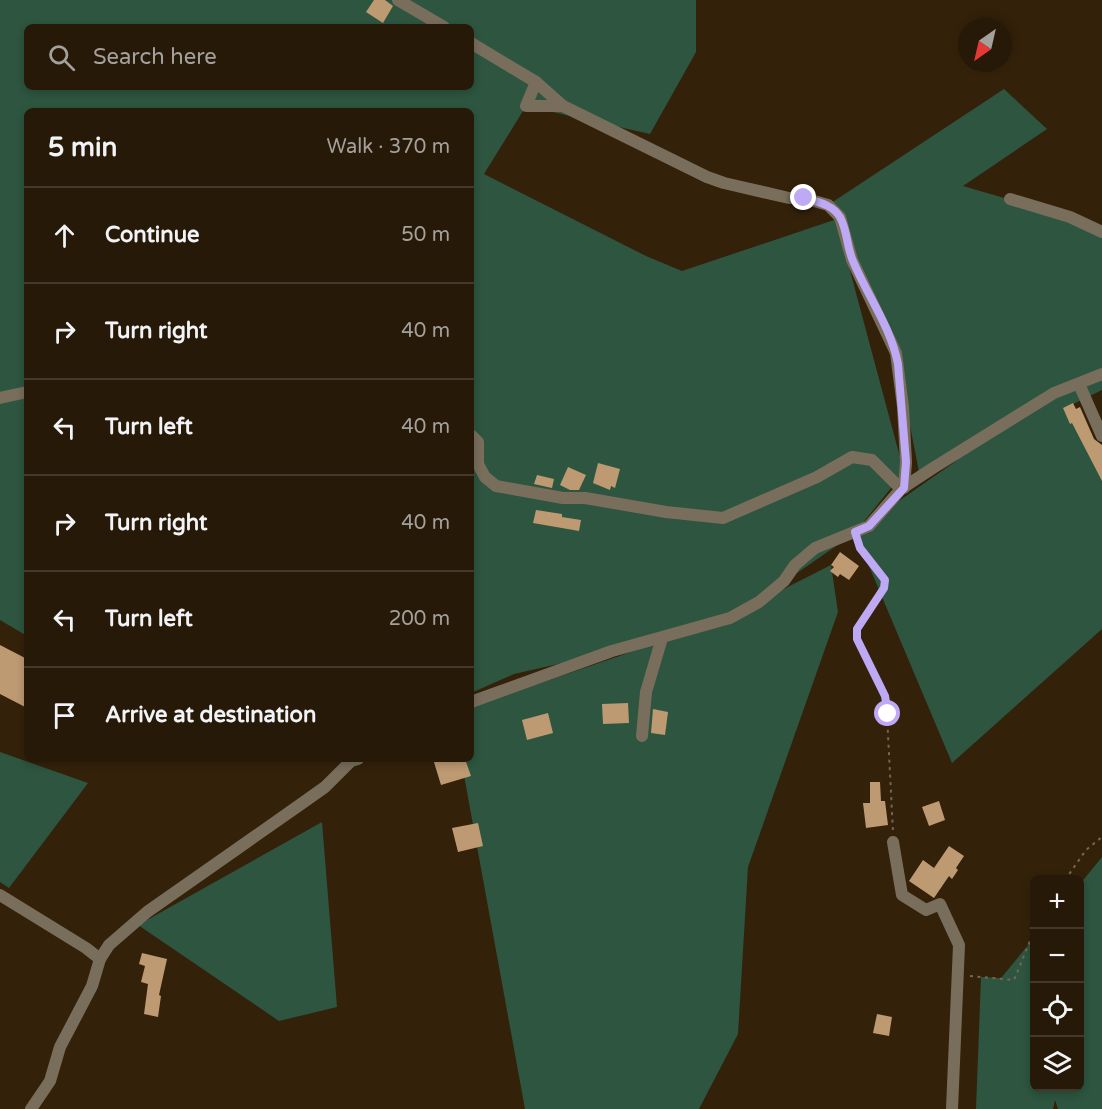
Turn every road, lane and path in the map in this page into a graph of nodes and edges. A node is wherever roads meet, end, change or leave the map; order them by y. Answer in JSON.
{"nodes":[{"id":1,"x":398,"y":0,"type":"edge"},
{"id":2,"x":439,"y":24,"type":"edge"},
{"id":3,"x":474,"y":45,"type":"edge"},
{"id":4,"x":536,"y":82,"type":"junction"},
{"id":5,"x":563,"y":106,"type":"junction"},
{"id":6,"x":1010,"y":199,"type":"dead end"},
{"id":7,"x":1102,"y":232,"type":"edge"},
{"id":8,"x":1102,"y":374,"type":"edge"},
{"id":9,"x":1079,"y":384,"type":"junction"},
{"id":10,"x":24,"y":393,"type":"edge"},
{"id":11,"x":0,"y":398,"type":"edge"},
{"id":12,"x":1102,"y":436,"type":"edge"},
{"id":13,"x":474,"y":438,"type":"edge"},
{"id":14,"x":902,"y":488,"type":"junction"},
{"id":15,"x":855,"y":532,"type":"junction"},
{"id":16,"x":662,"y":638,"type":"junction"},
{"id":17,"x":474,"y":701,"type":"edge"},
{"id":18,"x":642,"y":736,"type":"dead end"},
{"id":19,"x":350,"y":762,"type":"edge"},
{"id":20,"x":1102,"y":837,"type":"edge"},
{"id":21,"x":893,"y":842,"type":"joint"},
{"id":22,"x":1068,"y":875,"type":"edge"},
{"id":23,"x":0,"y":895,"type":"edge"},
{"id":24,"x":1030,"y":943,"type":"edge"},
{"id":25,"x":100,"y":959,"type":"junction"},
{"id":26,"x":958,"y":975,"type":"junction"},
{"id":27,"x":31,"y":1109,"type":"edge"},
{"id":28,"x":952,"y":1109,"type":"edge"}],
"edges":[{"from":1,"to":2,"type":"street"},
{"from":3,"to":4,"type":"street"},
{"from":4,"to":5,"type":"street"},
{"from":4,"to":5,"type":"street"},
{"from":5,"to":14,"type":"street"},
{"from":6,"to":7,"type":"street"},
{"from":8,"to":9,"type":"street"},
{"from":9,"to":12,"type":"street"},
{"from":9,"to":14,"type":"street"},
{"from":10,"to":11,"type":"street"},
{"from":13,"to":14,"type":"street"},
{"from":14,"to":15,"type":"street"},
{"from":15,"to":16,"type":"street"},
{"from":15,"to":21,"type":"path"},
{"from":16,"to":17,"type":"street"},
{"from":16,"to":18,"type":"street"},
{"from":19,"to":25,"type":"street"},
{"from":20,"to":22,"type":"path"},
{"from":21,"to":26,"type":"street"},
{"from":23,"to":25,"type":"street"},
{"from":24,"to":26,"type":"path"},
{"from":25,"to":27,"type":"street"},
{"from":26,"to":28,"type":"street"}]}
